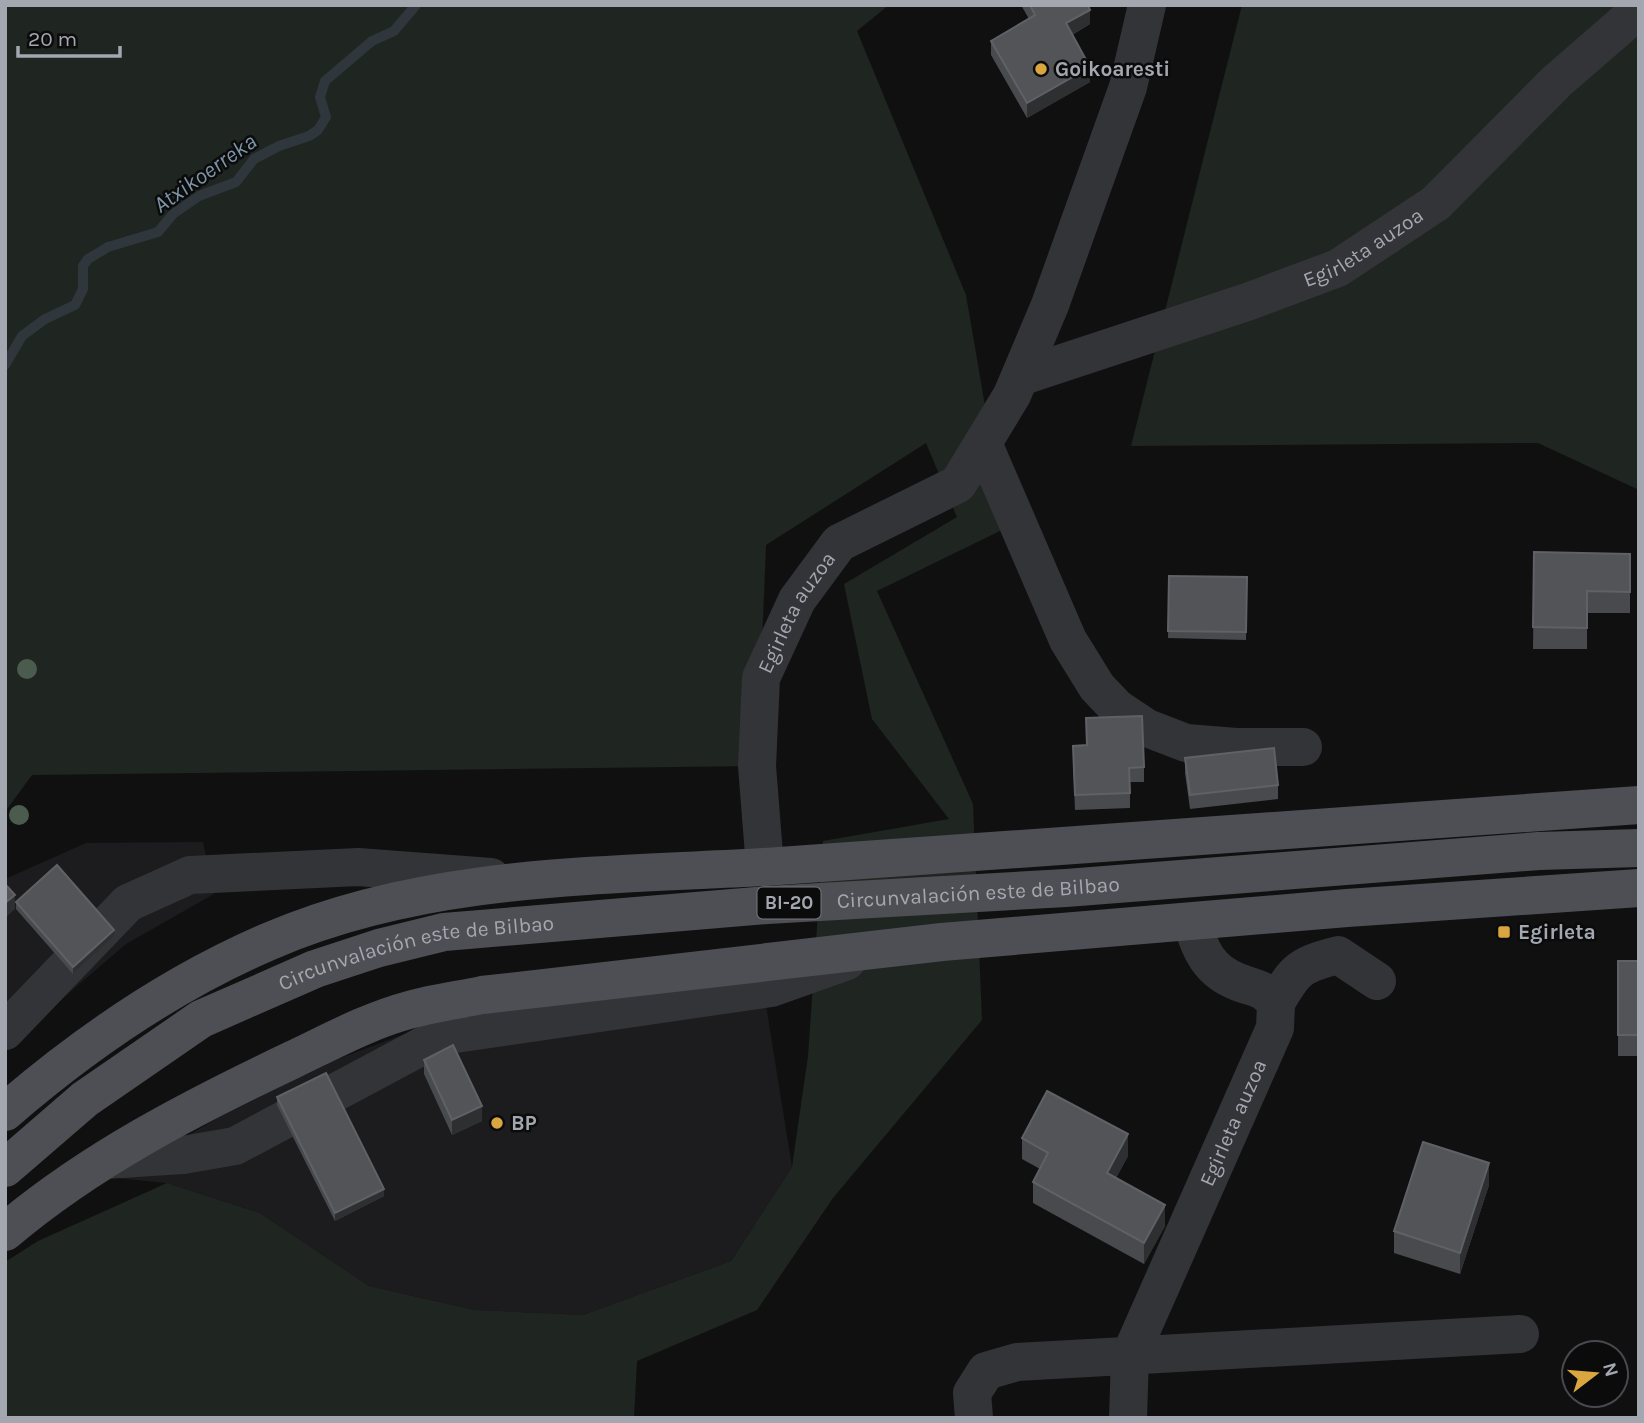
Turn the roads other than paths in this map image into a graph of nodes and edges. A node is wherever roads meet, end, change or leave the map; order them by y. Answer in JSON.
{"nodes":[{"id":1,"x":1147,"y":5,"type":"edge"},
{"id":2,"x":1639,"y":10,"type":"edge"},
{"id":3,"x":1020,"y":377,"type":"junction"},
{"id":4,"x":983,"y":443,"type":"junction"},
{"id":5,"x":1303,"y":747,"type":"dead end"},
{"id":6,"x":1639,"y":805,"type":"edge"},
{"id":7,"x":1639,"y":848,"type":"edge"},
{"id":8,"x":765,"y":867,"type":"junction"},
{"id":9,"x":535,"y":881,"type":"junction"},
{"id":10,"x":1639,"y":888,"type":"edge"},
{"id":11,"x":1192,"y":923,"type":"junction"},
{"id":12,"x":875,"y":951,"type":"junction"},
{"id":13,"x":1379,"y":966,"type":"dead end"},
{"id":14,"x":1276,"y":1003,"type":"junction"},
{"id":15,"x":5,"y":1031,"type":"edge"},
{"id":16,"x":5,"y":1112,"type":"edge"},
{"id":17,"x":105,"y":1160,"type":"junction"},
{"id":18,"x":5,"y":1168,"type":"edge"},
{"id":19,"x":5,"y":1232,"type":"edge"},
{"id":20,"x":1520,"y":1334,"type":"dead end"},
{"id":21,"x":1130,"y":1356,"type":"junction"},
{"id":22,"x":974,"y":1418,"type":"edge"},
{"id":23,"x":1128,"y":1418,"type":"edge"}],
"edges":[{"from":1,"to":3,"type":"street","name":"Egirleta auzoa"},
{"from":2,"to":3,"type":"street","name":"Egirleta auzoa"},
{"from":3,"to":4,"type":"street","name":"Egirleta auzoa"},
{"from":4,"to":5,"type":"street"},
{"from":4,"to":8,"type":"street","name":"Egirleta auzoa"},
{"from":6,"to":8,"type":"main road","name":"Circunvalación este de Bilbao","number":"BI-20"},
{"from":7,"to":18,"type":"main road","name":"Circunvalación este de Bilbao","number":"BI-20"},
{"from":8,"to":9,"type":"main road","name":"Circunvalación este de Bilbao","number":"BI-20"},
{"from":9,"to":15,"type":"street"},
{"from":9,"to":16,"type":"main road","name":"Circunvalación este de Bilbao","number":"BI-20"},
{"from":10,"to":11,"type":"main road"},
{"from":11,"to":12,"type":"main road"},
{"from":11,"to":14,"type":"street"},
{"from":12,"to":17,"type":"street"},
{"from":12,"to":17,"type":"main road"},
{"from":13,"to":14,"type":"street"},
{"from":14,"to":21,"type":"street","name":"Egirleta auzoa"},
{"from":17,"to":19,"type":"main road"},
{"from":20,"to":21,"type":"street"},
{"from":21,"to":22,"type":"street"},
{"from":21,"to":23,"type":"street","name":"Egirleta auzoa"}]}
